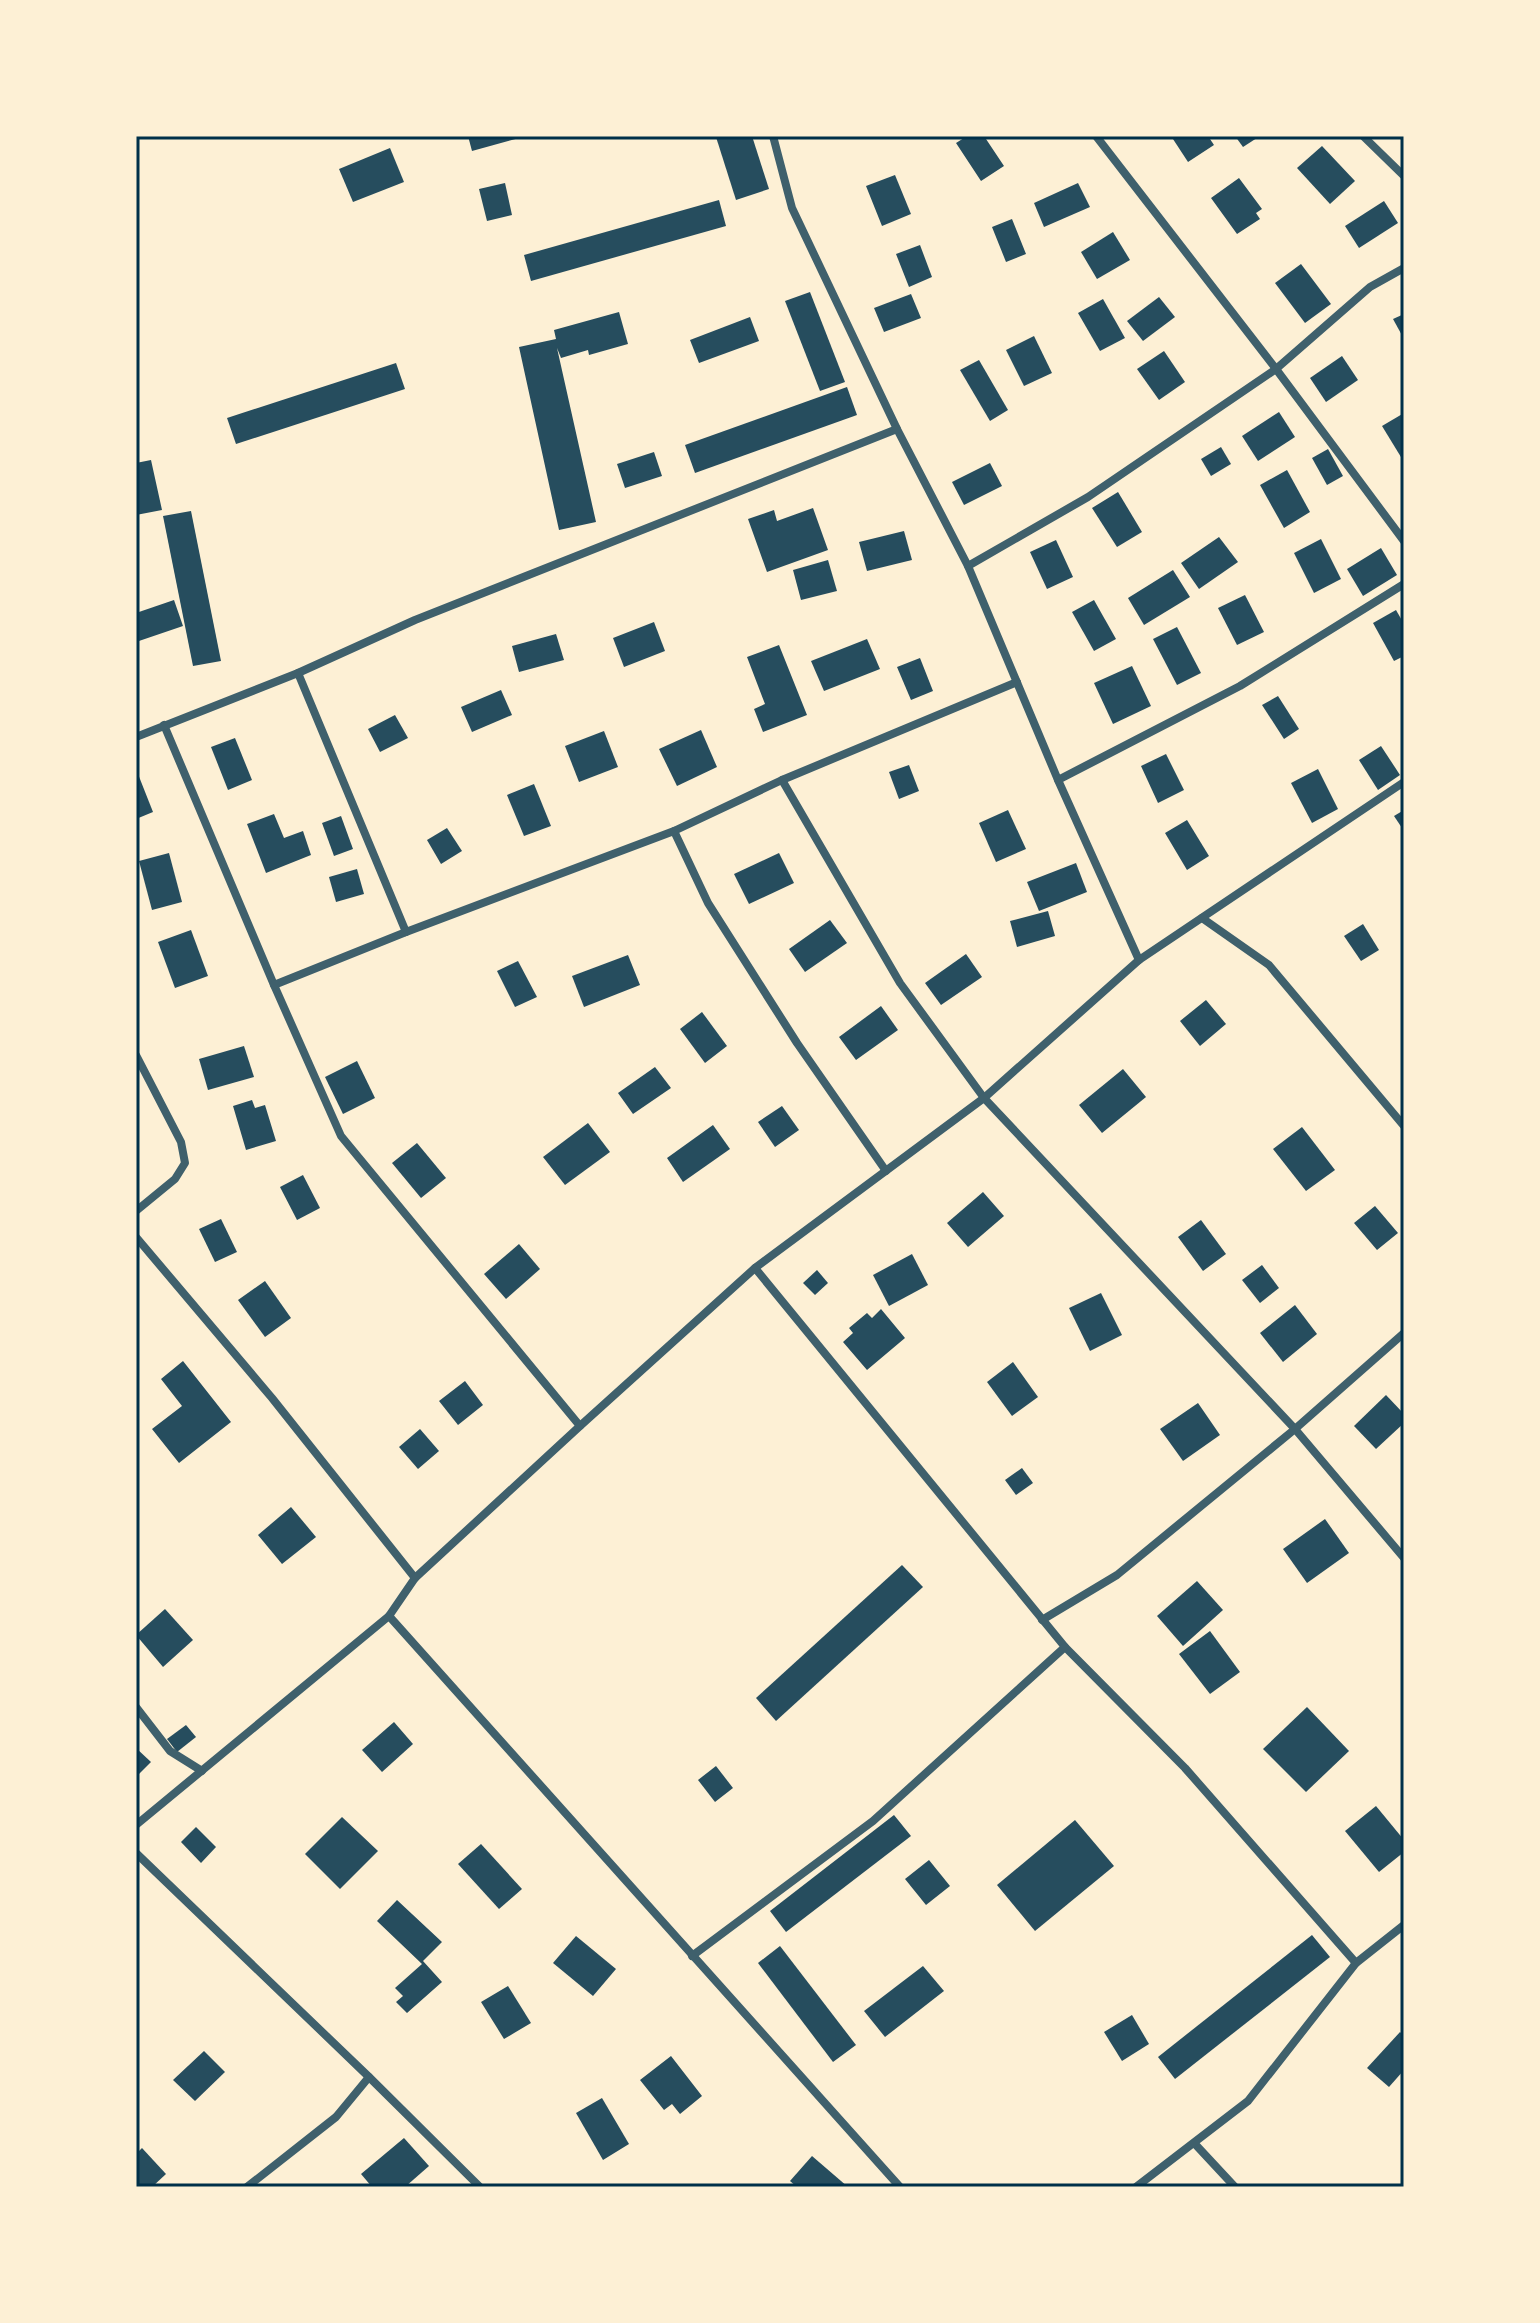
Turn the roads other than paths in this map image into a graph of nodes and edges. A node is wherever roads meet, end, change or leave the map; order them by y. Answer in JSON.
{"nodes":[{"id":1,"x":773,"y":136,"type":"edge"},
{"id":2,"x":1096,"y":136,"type":"edge"},
{"id":3,"x":1363,"y":136,"type":"edge"},
{"id":4,"x":1404,"y":176,"type":"edge"},
{"id":5,"x":1404,"y":268,"type":"edge"},
{"id":6,"x":1276,"y":369,"type":"junction"},
{"id":7,"x":897,"y":429,"type":"junction"},
{"id":8,"x":1404,"y":541,"type":"edge"},
{"id":9,"x":968,"y":566,"type":"junction"},
{"id":10,"x":1404,"y":584,"type":"edge"},
{"id":11,"x":298,"y":673,"type":"junction"},
{"id":12,"x":1017,"y":682,"type":"junction"},
{"id":13,"x":164,"y":725,"type":"junction"},
{"id":14,"x":136,"y":737,"type":"edge"},
{"id":15,"x":782,"y":780,"type":"junction"},
{"id":16,"x":1058,"y":780,"type":"junction"},
{"id":17,"x":1404,"y":782,"type":"edge"},
{"id":18,"x":674,"y":831,"type":"junction"},
{"id":19,"x":1202,"y":918,"type":"junction"},
{"id":20,"x":406,"y":932,"type":"junction"},
{"id":21,"x":1139,"y":960,"type":"junction"},
{"id":22,"x":274,"y":985,"type":"junction"},
{"id":23,"x":136,"y":1055,"type":"edge"},
{"id":24,"x":984,"y":1098,"type":"junction"},
{"id":25,"x":1404,"y":1126,"type":"edge"},
{"id":26,"x":886,"y":1171,"type":"junction"},
{"id":27,"x":136,"y":1211,"type":"edge"},
{"id":28,"x":136,"y":1237,"type":"edge"},
{"id":29,"x":755,"y":1268,"type":"junction"},
{"id":30,"x":1404,"y":1333,"type":"edge"},
{"id":31,"x":580,"y":1426,"type":"junction"},
{"id":32,"x":1295,"y":1429,"type":"junction"},
{"id":33,"x":1404,"y":1558,"type":"edge"},
{"id":34,"x":415,"y":1578,"type":"junction"},
{"id":35,"x":389,"y":1616,"type":"junction"},
{"id":36,"x":1042,"y":1620,"type":"junction"},
{"id":37,"x":1065,"y":1647,"type":"junction"},
{"id":38,"x":136,"y":1707,"type":"edge"},
{"id":39,"x":202,"y":1771,"type":"junction"},
{"id":40,"x":136,"y":1825,"type":"edge"},
{"id":41,"x":136,"y":1853,"type":"edge"},
{"id":42,"x":1404,"y":1925,"type":"edge"},
{"id":43,"x":692,"y":1956,"type":"junction"},
{"id":44,"x":1356,"y":1963,"type":"junction"},
{"id":45,"x":369,"y":2077,"type":"junction"},
{"id":46,"x":1195,"y":2144,"type":"junction"},
{"id":47,"x":247,"y":2187,"type":"edge"},
{"id":48,"x":480,"y":2187,"type":"edge"},
{"id":49,"x":900,"y":2187,"type":"edge"},
{"id":50,"x":1136,"y":2187,"type":"edge"},
{"id":51,"x":1235,"y":2187,"type":"edge"}],
"edges":[{"from":1,"to":7,"type":"street"},
{"from":2,"to":6,"type":"street"},
{"from":3,"to":4,"type":"street"},
{"from":5,"to":6,"type":"street"},
{"from":6,"to":8,"type":"street"},
{"from":6,"to":9,"type":"street"},
{"from":7,"to":9,"type":"street"},
{"from":7,"to":11,"type":"street"},
{"from":9,"to":12,"type":"street"},
{"from":10,"to":16,"type":"street"},
{"from":11,"to":13,"type":"street"},
{"from":11,"to":20,"type":"street"},
{"from":12,"to":15,"type":"street"},
{"from":12,"to":16,"type":"street"},
{"from":13,"to":14,"type":"street"},
{"from":13,"to":22,"type":"street"},
{"from":15,"to":18,"type":"street"},
{"from":15,"to":24,"type":"street"},
{"from":16,"to":21,"type":"street"},
{"from":17,"to":19,"type":"street"},
{"from":18,"to":20,"type":"street"},
{"from":18,"to":26,"type":"street"},
{"from":19,"to":21,"type":"street"},
{"from":19,"to":25,"type":"street"},
{"from":20,"to":22,"type":"street"},
{"from":21,"to":24,"type":"street"},
{"from":22,"to":31,"type":"street"},
{"from":23,"to":27,"type":"street"},
{"from":24,"to":26,"type":"street"},
{"from":24,"to":32,"type":"street"},
{"from":26,"to":29,"type":"street"},
{"from":28,"to":34,"type":"street"},
{"from":29,"to":31,"type":"street"},
{"from":29,"to":36,"type":"street"},
{"from":30,"to":32,"type":"street"},
{"from":31,"to":34,"type":"street"},
{"from":32,"to":33,"type":"street"},
{"from":32,"to":36,"type":"street"},
{"from":34,"to":35,"type":"street"},
{"from":35,"to":39,"type":"street"},
{"from":35,"to":43,"type":"street"},
{"from":36,"to":37,"type":"street"},
{"from":37,"to":43,"type":"street"},
{"from":37,"to":44,"type":"street"},
{"from":38,"to":39,"type":"street"},
{"from":39,"to":40,"type":"street"},
{"from":41,"to":45,"type":"street"},
{"from":42,"to":44,"type":"street"},
{"from":43,"to":49,"type":"street"},
{"from":44,"to":46,"type":"street"},
{"from":45,"to":47,"type":"street"},
{"from":45,"to":48,"type":"street"},
{"from":46,"to":50,"type":"street"},
{"from":46,"to":51,"type":"street"}]}
